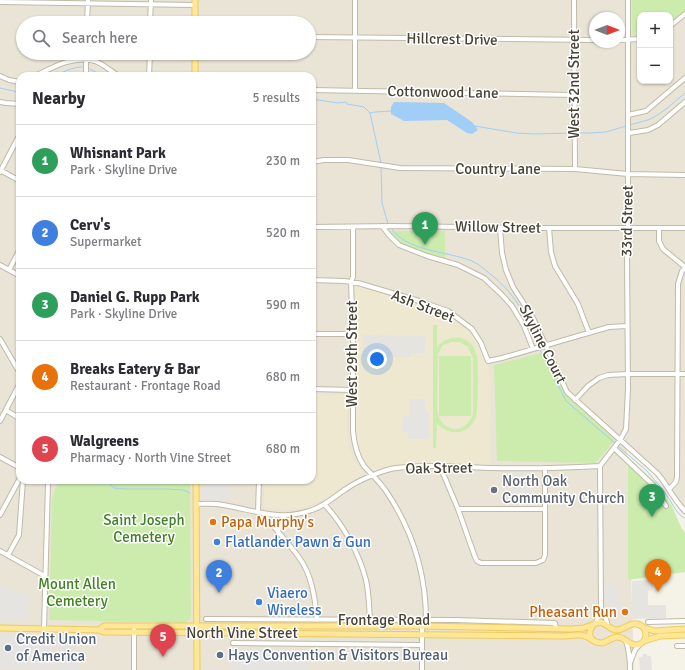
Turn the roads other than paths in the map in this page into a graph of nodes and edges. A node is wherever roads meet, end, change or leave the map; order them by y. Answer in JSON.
{"nodes":[{"id":1,"x":355,"y":0,"type":"edge"},
{"id":2,"x":574,"y":0,"type":"edge"},
{"id":3,"x":628,"y":0,"type":"edge"},
{"id":4,"x":0,"y":2,"type":"edge"},
{"id":5,"x":88,"y":2,"type":"edge"},
{"id":6,"x":151,"y":2,"type":"edge"},
{"id":7,"x":195,"y":2,"type":"edge"},
{"id":8,"x":685,"y":14,"type":"edge"},
{"id":9,"x":87,"y":16,"type":"edge"},
{"id":10,"x":150,"y":16,"type":"edge"},
{"id":11,"x":195,"y":16,"type":"edge"},
{"id":12,"x":673,"y":24,"type":"edge"},
{"id":13,"x":316,"y":37,"type":"edge"},
{"id":14,"x":355,"y":38,"type":"junction"},
{"id":15,"x":637,"y":39,"type":"edge"},
{"id":16,"x":574,"y":40,"type":"junction"},
{"id":17,"x":589,"y":40,"type":"edge"},
{"id":18,"x":628,"y":40,"type":"junction"},
{"id":19,"x":77,"y":60,"type":"edge"},
{"id":20,"x":77,"y":60,"type":"edge"},
{"id":21,"x":86,"y":60,"type":"junction"},
{"id":22,"x":150,"y":60,"type":"edge"},
{"id":23,"x":195,"y":60,"type":"edge"},
{"id":24,"x":44,"y":72,"type":"edge"},
{"id":25,"x":85,"y":72,"type":"edge"},
{"id":26,"x":113,"y":72,"type":"edge"},
{"id":27,"x":149,"y":72,"type":"edge"},
{"id":28,"x":195,"y":72,"type":"edge"},
{"id":29,"x":0,"y":76,"type":"edge"},
{"id":30,"x":685,"y":78,"type":"edge"},
{"id":31,"x":16,"y":81,"type":"edge"},
{"id":32,"x":316,"y":90,"type":"edge"},
{"id":33,"x":355,"y":91,"type":"junction"},
{"id":34,"x":574,"y":95,"type":"junction"},
{"id":35,"x":0,"y":102,"type":"edge"},
{"id":36,"x":685,"y":102,"type":"edge"},
{"id":37,"x":16,"y":104,"type":"edge"},
{"id":38,"x":628,"y":115,"type":"junction"},
{"id":39,"x":629,"y":131,"type":"junction"},
{"id":40,"x":16,"y":141,"type":"edge"},
{"id":41,"x":316,"y":161,"type":"edge"},
{"id":42,"x":574,"y":169,"type":"junction"},
{"id":43,"x":0,"y":171,"type":"edge"},
{"id":44,"x":628,"y":174,"type":"junction"},
{"id":45,"x":685,"y":175,"type":"edge"},
{"id":46,"x":16,"y":179,"type":"edge"},
{"id":47,"x":353,"y":226,"type":"junction"},
{"id":48,"x":384,"y":226,"type":"junction"},
{"id":49,"x":316,"y":227,"type":"edge"},
{"id":50,"x":500,"y":228,"type":"junction"},
{"id":51,"x":549,"y":228,"type":"junction"},
{"id":52,"x":628,"y":228,"type":"junction"},
{"id":53,"x":659,"y":228,"type":"junction"},
{"id":54,"x":685,"y":228,"type":"edge"},
{"id":55,"x":16,"y":257,"type":"edge"},
{"id":56,"x":0,"y":265,"type":"edge"},
{"id":57,"x":685,"y":267,"type":"edge"},
{"id":58,"x":9,"y":270,"type":"junction"},
{"id":59,"x":16,"y":274,"type":"edge"},
{"id":60,"x":316,"y":280,"type":"edge"},
{"id":61,"x":351,"y":282,"type":"junction"},
{"id":62,"x":627,"y":326,"type":"junction"},
{"id":63,"x":589,"y":333,"type":"junction"},
{"id":64,"x":316,"y":334,"type":"edge"},
{"id":65,"x":353,"y":334,"type":"junction"},
{"id":66,"x":0,"y":339,"type":"edge"},
{"id":67,"x":545,"y":346,"type":"junction"},
{"id":68,"x":533,"y":349,"type":"junction"},
{"id":69,"x":16,"y":367,"type":"edge"},
{"id":70,"x":628,"y":374,"type":"junction"},
{"id":71,"x":678,"y":374,"type":"junction"},
{"id":72,"x":685,"y":374,"type":"edge"},
{"id":73,"x":316,"y":389,"type":"edge"},
{"id":74,"x":352,"y":390,"type":"junction"},
{"id":75,"x":16,"y":391,"type":"edge"},
{"id":76,"x":576,"y":400,"type":"junction"},
{"id":77,"x":6,"y":410,"type":"junction"},
{"id":78,"x":16,"y":416,"type":"edge"},
{"id":79,"x":0,"y":421,"type":"edge"},
{"id":80,"x":620,"y":440,"type":"junction"},
{"id":81,"x":614,"y":448,"type":"junction"},
{"id":82,"x":0,"y":457,"type":"edge"},
{"id":83,"x":16,"y":466,"type":"edge"},
{"id":84,"x":440,"y":466,"type":"junction"},
{"id":85,"x":600,"y":466,"type":"junction"},
{"id":86,"x":545,"y":468,"type":"junction"},
{"id":87,"x":373,"y":476,"type":"junction"},
{"id":88,"x":17,"y":484,"type":"edge"},
{"id":89,"x":23,"y":484,"type":"edge"},
{"id":90,"x":49,"y":484,"type":"edge"},
{"id":91,"x":196,"y":484,"type":"edge"},
{"id":92,"x":259,"y":484,"type":"edge"},
{"id":93,"x":669,"y":489,"type":"junction"},
{"id":94,"x":196,"y":504,"type":"junction"},
{"id":95,"x":324,"y":504,"type":"junction"},
{"id":96,"x":666,"y":506,"type":"dead end"},
{"id":97,"x":458,"y":508,"type":"junction"},
{"id":98,"x":545,"y":509,"type":"junction"},
{"id":99,"x":685,"y":511,"type":"edge"},
{"id":100,"x":260,"y":513,"type":"junction"},
{"id":101,"x":0,"y":515,"type":"edge"},
{"id":102,"x":284,"y":516,"type":"junction"},
{"id":103,"x":278,"y":532,"type":"junction"},
{"id":104,"x":0,"y":551,"type":"edge"},
{"id":105,"x":8,"y":555,"type":"junction"},
{"id":106,"x":45,"y":576,"type":"junction"},
{"id":107,"x":601,"y":608,"type":"junction"},
{"id":108,"x":206,"y":619,"type":"dead end"},
{"id":109,"x":317,"y":620,"type":"junction"},
{"id":110,"x":370,"y":620,"type":"junction"},
{"id":111,"x":426,"y":620,"type":"junction"},
{"id":112,"x":685,"y":621,"type":"edge"},
{"id":113,"x":648,"y":622,"type":"dead end"},
{"id":114,"x":595,"y":623,"type":"junction"},
{"id":115,"x":134,"y":626,"type":"junction"},
{"id":116,"x":197,"y":626,"type":"junction"},
{"id":117,"x":422,"y":626,"type":"junction"},
{"id":118,"x":608,"y":626,"type":"junction"},
{"id":119,"x":0,"y":628,"type":"edge"},
{"id":120,"x":645,"y":628,"type":"junction"},
{"id":121,"x":44,"y":629,"type":"junction"},
{"id":122,"x":556,"y":629,"type":"junction"},
{"id":123,"x":685,"y":629,"type":"edge"},
{"id":124,"x":100,"y":630,"type":"junction"},
{"id":125,"x":134,"y":633,"type":"junction"},
{"id":126,"x":197,"y":633,"type":"junction"},
{"id":127,"x":422,"y":634,"type":"junction"},
{"id":128,"x":685,"y":635,"type":"edge"},
{"id":129,"x":592,"y":640,"type":"junction"},
{"id":130,"x":626,"y":641,"type":"junction"},
{"id":131,"x":642,"y":642,"type":"junction"},
{"id":132,"x":234,"y":643,"type":"dead end"},
{"id":133,"x":422,"y":645,"type":"junction"},
{"id":134,"x":677,"y":646,"type":"dead end"},
{"id":135,"x":685,"y":646,"type":"edge"},
{"id":136,"x":630,"y":663,"type":"junction"},
{"id":137,"x":134,"y":670,"type":"edge"},
{"id":138,"x":197,"y":670,"type":"edge"},
{"id":139,"x":422,"y":670,"type":"edge"},
{"id":140,"x":630,"y":670,"type":"edge"}],
"edges":[{"from":1,"to":14,"type":"street"},
{"from":2,"to":16,"type":"street","name":"West 32nd Street"},
{"from":3,"to":18,"type":"street","name":"33rd Street"},
{"from":4,"to":5,"type":"street"},
{"from":5,"to":6,"type":"street"},
{"from":5,"to":9,"type":"street"},
{"from":6,"to":7,"type":"street"},
{"from":6,"to":10,"type":"street"},
{"from":7,"to":11,"type":"main road"},
{"from":8,"to":12,"type":"street"},
{"from":13,"to":14,"type":"street","name":"Hillcrest Drive"},
{"from":14,"to":16,"type":"street","name":"Hillcrest Drive"},
{"from":14,"to":33,"type":"street"},
{"from":15,"to":18,"type":"street"},
{"from":16,"to":17,"type":"street","name":"Hillcrest Drive"},
{"from":16,"to":34,"type":"street","name":"West 32nd Street"},
{"from":18,"to":38,"type":"street","name":"33rd Street"},
{"from":19,"to":24,"type":"street"},
{"from":20,"to":21,"type":"street"},
{"from":21,"to":25,"type":"street"},
{"from":21,"to":26,"type":"street"},
{"from":22,"to":27,"type":"street"},
{"from":23,"to":28,"type":"main road"},
{"from":29,"to":31,"type":"street"},
{"from":30,"to":38,"type":"street"},
{"from":32,"to":33,"type":"street","name":"Cottonwood Lane"},
{"from":33,"to":34,"type":"street","name":"Cottonwood Lane"},
{"from":34,"to":42,"type":"street","name":"West 32nd Street"},
{"from":35,"to":37,"type":"street"},
{"from":36,"to":39,"type":"street"},
{"from":38,"to":39,"type":"street","name":"33rd Street"},
{"from":39,"to":44,"type":"street","name":"33rd Street"},
{"from":40,"to":43,"type":"street"},
{"from":41,"to":42,"type":"street","name":"Country Lane"},
{"from":42,"to":44,"type":"street","name":"Country Lane"},
{"from":43,"to":46,"type":"street"},
{"from":44,"to":45,"type":"street","name":"Country Lane"},
{"from":44,"to":52,"type":"street","name":"33rd Street"},
{"from":47,"to":48,"type":"street","name":"Willow Street"},
{"from":47,"to":49,"type":"street","name":"Willow Street"},
{"from":47,"to":61,"type":"street","name":"West 29th Street"},
{"from":48,"to":50,"type":"street","name":"Willow Street"},
{"from":48,"to":68,"type":"street"},
{"from":50,"to":51,"type":"street","name":"Willow Street"},
{"from":50,"to":67,"type":"street","name":"Skyline Court"},
{"from":51,"to":52,"type":"street","name":"Willow Street"},
{"from":51,"to":63,"type":"street"},
{"from":52,"to":53,"type":"street","name":"Willow Street"},
{"from":52,"to":62,"type":"street","name":"33rd Street"},
{"from":53,"to":54,"type":"street","name":"Willow Street"},
{"from":53,"to":57,"type":"street"},
{"from":55,"to":58,"type":"street"},
{"from":56,"to":58,"type":"street"},
{"from":57,"to":71,"type":"street"},
{"from":58,"to":59,"type":"street"},
{"from":60,"to":61,"type":"street","name":"Ash Street"},
{"from":61,"to":65,"type":"street","name":"West 29th Street"},
{"from":61,"to":68,"type":"street","name":"Ash Street"},
{"from":62,"to":63,"type":"street","name":"Ash Street"},
{"from":62,"to":70,"type":"street","name":"33rd Street"},
{"from":63,"to":67,"type":"street","name":"Ash Street"},
{"from":64,"to":65,"type":"street"},
{"from":65,"to":74,"type":"street","name":"West 29th Street"},
{"from":66,"to":69,"type":"street"},
{"from":67,"to":68,"type":"street","name":"Ash Street"},
{"from":67,"to":76,"type":"street","name":"Skyline Court"},
{"from":70,"to":71,"type":"street"},
{"from":70,"to":76,"type":"street"},
{"from":70,"to":80,"type":"street","name":"33rd Street"},
{"from":71,"to":72,"type":"street"},
{"from":71,"to":93,"type":"street"},
{"from":73,"to":74,"type":"street"},
{"from":74,"to":87,"type":"street","name":"West 29th Street"},
{"from":75,"to":77,"type":"street"},
{"from":76,"to":80,"type":"street","name":"Skyline Court"},
{"from":77,"to":78,"type":"street"},
{"from":77,"to":79,"type":"street"},
{"from":80,"to":81,"type":"street","name":"33rd Street"},
{"from":80,"to":93,"type":"street","name":"Skyline Court"},
{"from":81,"to":85,"type":"street","name":"33rd Street"},
{"from":81,"to":96,"type":"street"},
{"from":82,"to":83,"type":"street"},
{"from":84,"to":86,"type":"street","name":"Oak Street"},
{"from":84,"to":87,"type":"street","name":"Oak Street"},
{"from":84,"to":97,"type":"street"},
{"from":85,"to":86,"type":"street","name":"Oak Street"},
{"from":85,"to":107,"type":"street"},
{"from":86,"to":98,"type":"street"},
{"from":87,"to":95,"type":"street","name":"Oak Street"},
{"from":87,"to":111,"type":"street","name":"West 29th Street"},
{"from":88,"to":101,"type":"street"},
{"from":89,"to":105,"type":"street"},
{"from":90,"to":106,"type":"street"},
{"from":91,"to":94,"type":"main road"},
{"from":92,"to":100,"type":"street"},
{"from":93,"to":99,"type":"street","name":"Skyline Court"},
{"from":94,"to":100,"type":"street","name":"Oak Street"},
{"from":94,"to":116,"type":"main road"},
{"from":95,"to":102,"type":"street","name":"Oak Street"},
{"from":95,"to":110,"type":"street"},
{"from":97,"to":98,"type":"street"},
{"from":97,"to":98,"type":"street"},
{"from":100,"to":102,"type":"street","name":"Oak Street"},
{"from":100,"to":103,"type":"street"},
{"from":102,"to":103,"type":"street"},
{"from":103,"to":109,"type":"street"},
{"from":104,"to":105,"type":"street"},
{"from":105,"to":106,"type":"street"},
{"from":106,"to":121,"type":"street"},
{"from":107,"to":114,"type":"street"},
{"from":107,"to":118,"type":"street"},
{"from":108,"to":109,"type":"street","name":"Frontage Road"},
{"from":109,"to":110,"type":"street","name":"Frontage Road"},
{"from":110,"to":111,"type":"street","name":"Frontage Road"},
{"from":111,"to":122,"type":"street","name":"Frontage Road"},
{"from":112,"to":113,"type":"street"},
{"from":114,"to":118,"type":"main road"},
{"from":114,"to":122,"type":"main road","name":"North Vine Street"},
{"from":114,"to":129,"type":"main road"},
{"from":115,"to":116,"type":"main road","name":"North Vine Street"},
{"from":115,"to":124,"type":"main road","name":"North Vine Street"},
{"from":115,"to":125,"type":"street"},
{"from":116,"to":117,"type":"main road","name":"North Vine Street"},
{"from":116,"to":126,"type":"main road"},
{"from":117,"to":122,"type":"main road","name":"North Vine Street"},
{"from":117,"to":127,"type":"street"},
{"from":118,"to":120,"type":"main road"},
{"from":119,"to":121,"type":"main road"},
{"from":120,"to":123,"type":"main road"},
{"from":120,"to":131,"type":"main road"},
{"from":121,"to":124,"type":"main road"},
{"from":124,"to":125,"type":"main road","name":"North Vine Street"},
{"from":125,"to":126,"type":"main road","name":"North Vine Street"},
{"from":125,"to":137,"type":"street"},
{"from":126,"to":127,"type":"main road","name":"North Vine Street"},
{"from":126,"to":138,"type":"main road"},
{"from":127,"to":129,"type":"main road","name":"North Vine Street"},
{"from":127,"to":133,"type":"street"},
{"from":128,"to":131,"type":"main road"},
{"from":129,"to":130,"type":"main road","name":"North Vine Street"},
{"from":130,"to":131,"type":"main road","name":"North Vine Street"},
{"from":130,"to":136,"type":"street"},
{"from":131,"to":136,"type":"street"},
{"from":132,"to":133,"type":"street"},
{"from":133,"to":139,"type":"street"},
{"from":134,"to":135,"type":"street"},
{"from":136,"to":140,"type":"street"}]}
